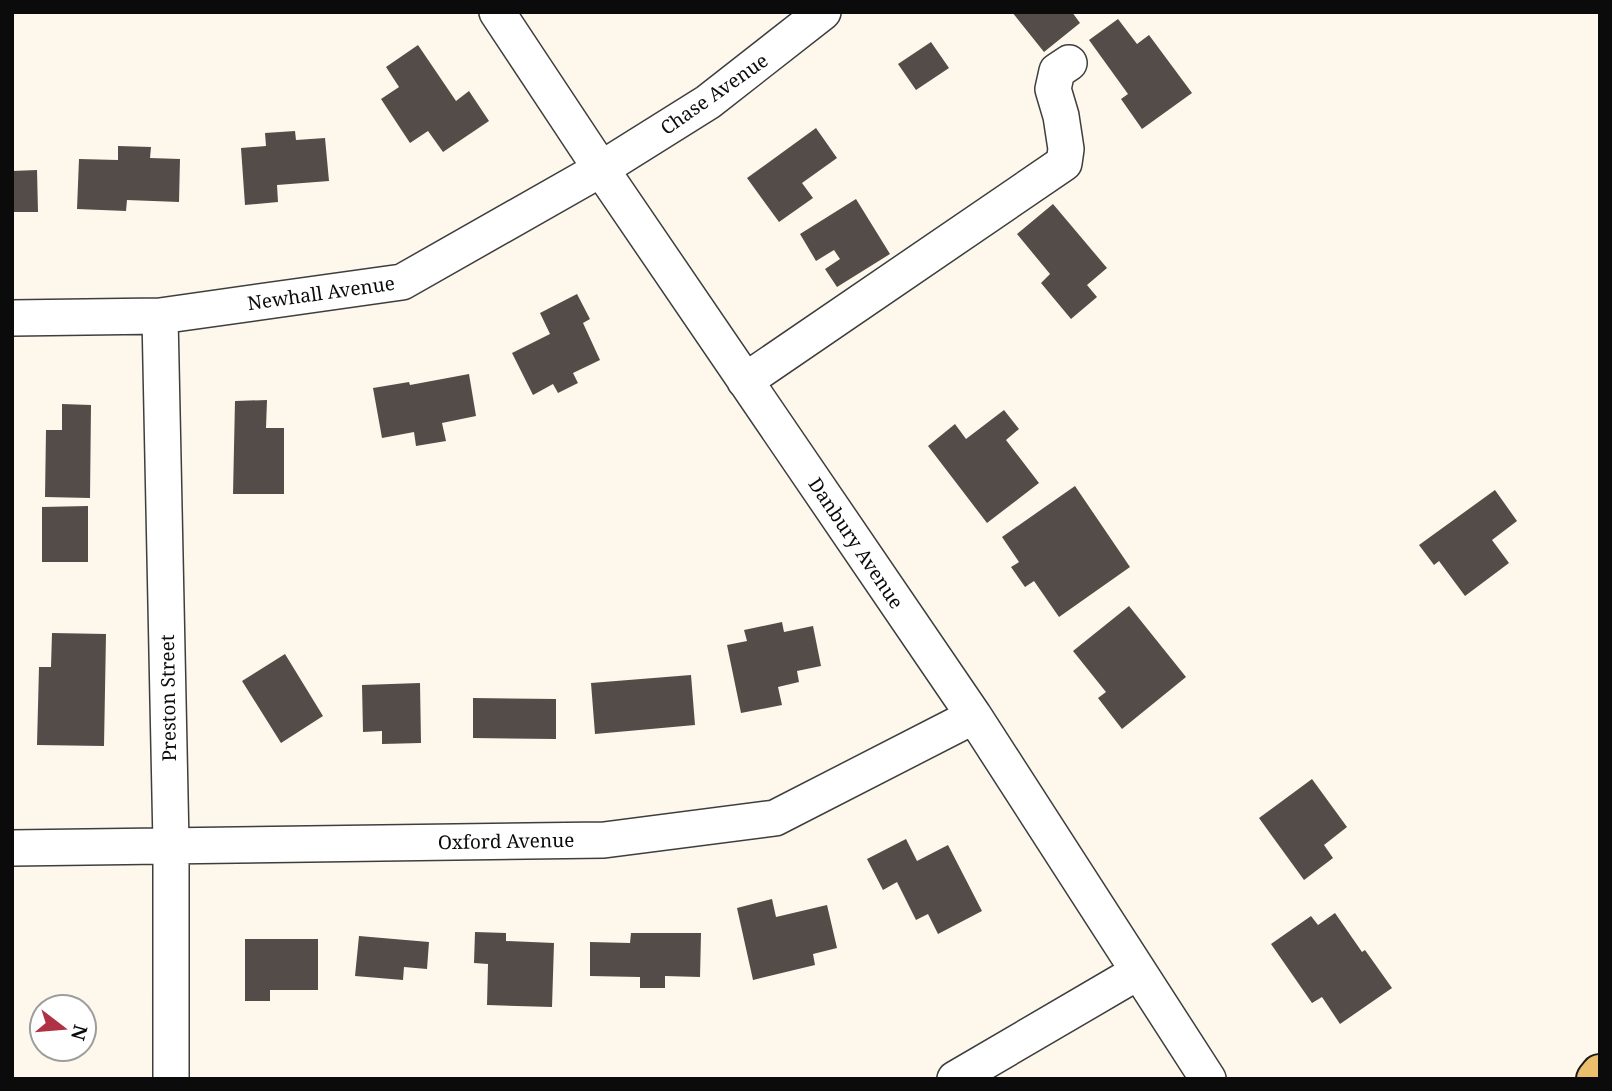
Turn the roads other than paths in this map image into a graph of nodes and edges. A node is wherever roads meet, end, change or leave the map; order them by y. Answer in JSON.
{"nodes":[{"id":1,"x":497,"y":12,"type":"edge"},
{"id":2,"x":823,"y":12,"type":"edge"},
{"id":3,"x":1069,"y":63,"type":"dead end"},
{"id":4,"x":601,"y":169,"type":"junction"},
{"id":5,"x":160,"y":316,"type":"junction"},
{"id":6,"x":12,"y":318,"type":"edge"},
{"id":7,"x":745,"y":381,"type":"junction"},
{"id":8,"x":974,"y":716,"type":"junction"},
{"id":9,"x":171,"y":844,"type":"junction"},
{"id":10,"x":12,"y":848,"type":"edge"},
{"id":11,"x":1138,"y":972,"type":"junction"},
{"id":12,"x":1600,"y":1074,"type":"edge"},
{"id":13,"x":171,"y":1079,"type":"edge"},
{"id":14,"x":955,"y":1079,"type":"edge"},
{"id":15,"x":1208,"y":1079,"type":"edge"},
{"id":16,"x":1596,"y":1079,"type":"edge"}],
"edges":[{"from":1,"to":4,"type":"street","name":"Danbury Avenue"},
{"from":2,"to":4,"type":"street","name":"Chase Avenue"},
{"from":3,"to":7,"type":"street"},
{"from":4,"to":5,"type":"street","name":"Newhall Avenue"},
{"from":4,"to":7,"type":"street","name":"Danbury Avenue"},
{"from":5,"to":6,"type":"street","name":"Newhall Avenue"},
{"from":5,"to":9,"type":"street","name":"Preston Street"},
{"from":7,"to":8,"type":"street","name":"Danbury Avenue"},
{"from":8,"to":9,"type":"street","name":"Oxford Avenue"},
{"from":8,"to":11,"type":"street","name":"Danbury Avenue"},
{"from":9,"to":10,"type":"street","name":"Oxford Avenue"},
{"from":9,"to":13,"type":"street","name":"Preston Street"},
{"from":11,"to":14,"type":"street"},
{"from":11,"to":15,"type":"street","name":"Danbury Avenue"},
{"from":12,"to":16,"type":"main road"}]}
